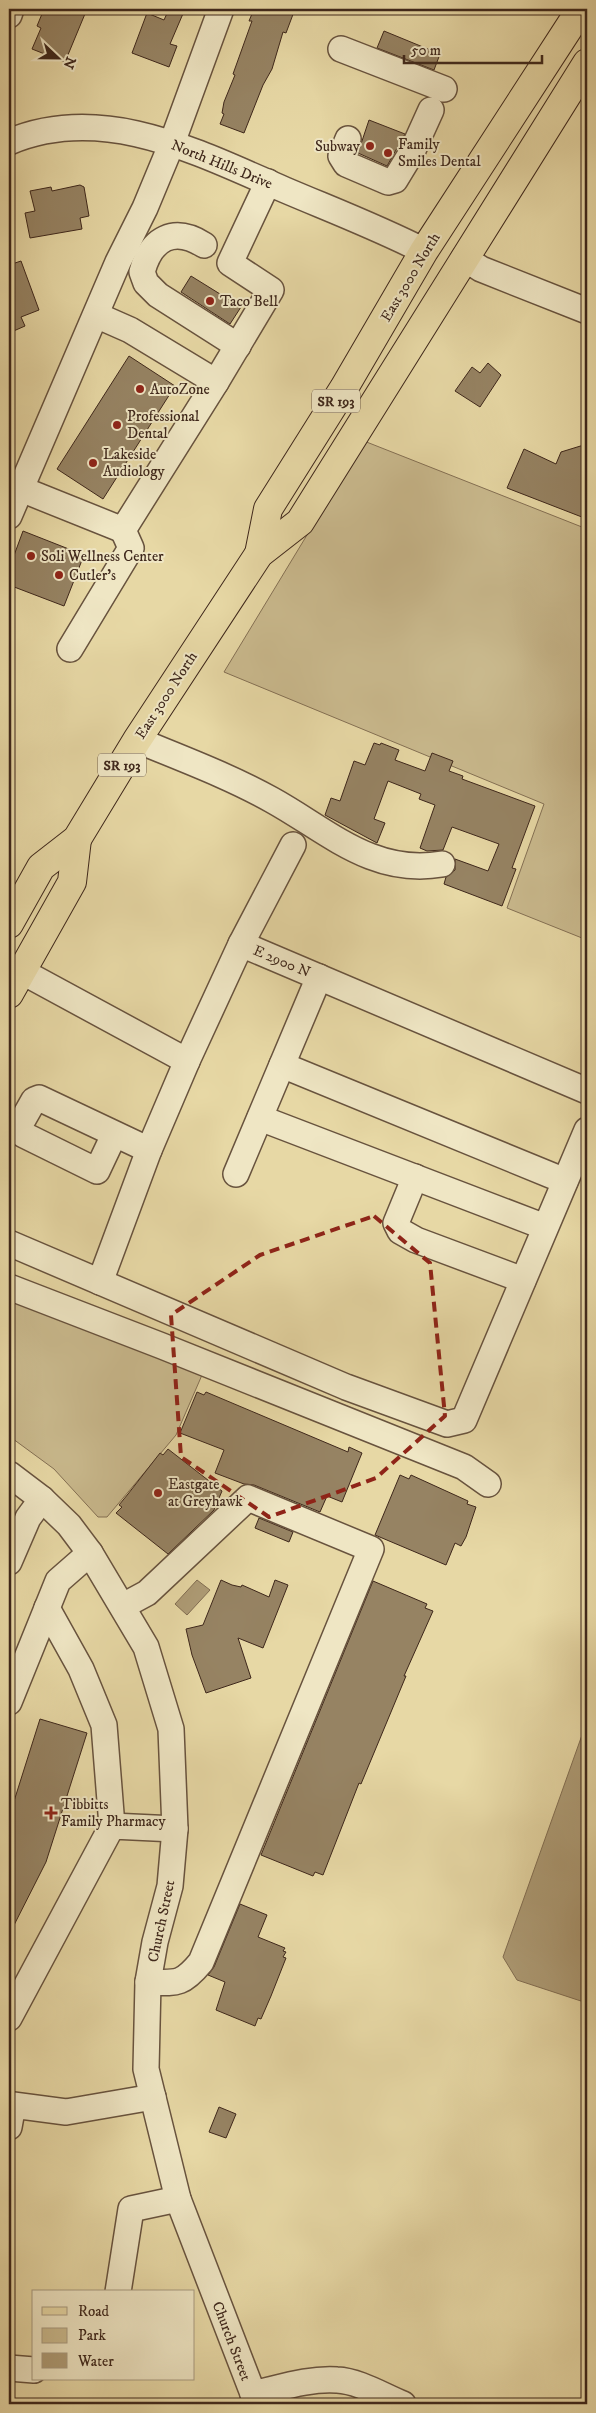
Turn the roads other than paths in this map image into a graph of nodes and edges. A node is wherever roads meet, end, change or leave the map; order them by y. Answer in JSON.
{"nodes":[{"id":1,"x":11,"y":9,"type":"edge"},
{"id":2,"x":221,"y":9,"type":"edge"},
{"id":3,"x":581,"y":9,"type":"edge"},
{"id":4,"x":9,"y":15,"type":"edge"},
{"id":5,"x":587,"y":22,"type":"edge"},
{"id":6,"x":341,"y":49,"type":"dead end"},
{"id":7,"x":587,"y":63,"type":"edge"},
{"id":8,"x":10,"y":137,"type":"edge"},
{"id":9,"x":348,"y":139,"type":"dead end"},
{"id":10,"x":172,"y":143,"type":"junction"},
{"id":11,"x":268,"y":182,"type":"junction"},
{"id":12,"x":204,"y":245,"type":"dead end"},
{"id":13,"x":424,"y":251,"type":"junction"},
{"id":14,"x":464,"y":258,"type":"junction"},
{"id":15,"x":587,"y":311,"type":"edge"},
{"id":16,"x":96,"y":315,"type":"junction"},
{"id":17,"x":238,"y":346,"type":"junction"},
{"id":18,"x":216,"y":382,"type":"junction"},
{"id":19,"x":21,"y":488,"type":"junction"},
{"id":20,"x":9,"y":516,"type":"edge"},
{"id":21,"x":123,"y":530,"type":"junction"},
{"id":22,"x":269,"y":546,"type":"junction"},
{"id":23,"x":70,"y":649,"type":"dead end"},
{"id":24,"x":137,"y":740,"type":"junction"},
{"id":25,"x":77,"y":839,"type":"junction"},
{"id":26,"x":293,"y":845,"type":"dead end"},
{"id":27,"x":442,"y":864,"type":"dead end"},
{"id":28,"x":9,"y":924,"type":"edge"},
{"id":29,"x":241,"y":944,"type":"junction"},
{"id":30,"x":319,"y":977,"type":"junction"},
{"id":31,"x":15,"y":983,"type":"edge"},
{"id":32,"x":187,"y":1061,"type":"junction"},
{"id":33,"x":282,"y":1065,"type":"junction"},
{"id":34,"x":587,"y":1092,"type":"edge"},
{"id":35,"x":260,"y":1118,"type":"junction"},
{"id":36,"x":587,"y":1130,"type":"edge"},
{"id":37,"x":114,"y":1134,"type":"dead end"},
{"id":38,"x":149,"y":1150,"type":"junction"},
{"id":39,"x":236,"y":1174,"type":"dead end"},
{"id":40,"x":415,"y":1177,"type":"junction"},
{"id":41,"x":565,"y":1181,"type":"junction"},
{"id":42,"x":545,"y":1227,"type":"junction"},
{"id":43,"x":9,"y":1243,"type":"edge"},
{"id":44,"x":523,"y":1280,"type":"junction"},
{"id":45,"x":100,"y":1282,"type":"junction"},
{"id":46,"x":9,"y":1287,"type":"edge"},
{"id":47,"x":9,"y":1474,"type":"edge"},
{"id":48,"x":488,"y":1484,"type":"dead end"},
{"id":49,"x":42,"y":1500,"type":"junction"},
{"id":50,"x":90,"y":1552,"type":"junction"},
{"id":51,"x":9,"y":1562,"type":"edge"},
{"id":52,"x":123,"y":1606,"type":"junction"},
{"id":53,"x":47,"y":1608,"type":"junction"},
{"id":54,"x":9,"y":1702,"type":"edge"},
{"id":55,"x":112,"y":1826,"type":"junction"},
{"id":56,"x":175,"y":1829,"type":"junction"},
{"id":57,"x":148,"y":1982,"type":"junction"},
{"id":58,"x":9,"y":2018,"type":"edge"},
{"id":59,"x":153,"y":2097,"type":"junction"},
{"id":60,"x":9,"y":2127,"type":"edge"},
{"id":61,"x":178,"y":2199,"type":"junction"},
{"id":62,"x":118,"y":2290,"type":"edge"},
{"id":63,"x":9,"y":2368,"type":"edge"},
{"id":64,"x":32,"y":2370,"type":"edge"},
{"id":65,"x":362,"y":2395,"type":"edge"},
{"id":66,"x":254,"y":2399,"type":"edge"},
{"id":67,"x":403,"y":2404,"type":"edge"}],
"edges":[{"from":1,"to":4,"type":"street"},
{"from":2,"to":10,"type":"street"},
{"from":3,"to":13,"type":"main road","name":"East 3000 North","number":"SR 193"},
{"from":5,"to":14,"type":"main road"},
{"from":6,"to":9,"type":"street"},
{"from":7,"to":14,"type":"main road","name":"East 3000 North","number":"SR 193"},
{"from":8,"to":10,"type":"street","name":"North Hills Drive"},
{"from":10,"to":11,"type":"street","name":"North Hills Drive"},
{"from":10,"to":16,"type":"street"},
{"from":11,"to":13,"type":"street","name":"North Hills Drive"},
{"from":11,"to":17,"type":"street"},
{"from":12,"to":17,"type":"street"},
{"from":13,"to":22,"type":"main road","name":"East 3000 North","number":"SR 193"},
{"from":14,"to":15,"type":"street"},
{"from":14,"to":22,"type":"main road","name":"East 3000 North","number":"SR 193"},
{"from":16,"to":18,"type":"street"},
{"from":16,"to":19,"type":"street"},
{"from":17,"to":18,"type":"street"},
{"from":18,"to":21,"type":"street"},
{"from":19,"to":20,"type":"street"},
{"from":19,"to":21,"type":"street"},
{"from":21,"to":23,"type":"street"},
{"from":22,"to":24,"type":"main road","name":"East 3000 North","number":"SR 193"},
{"from":24,"to":25,"type":"main road","name":"East 3000 North","number":"SR 193"},
{"from":24,"to":27,"type":"street"},
{"from":25,"to":28,"type":"main road","name":"East 3000 North","number":"SR 193"},
{"from":25,"to":31,"type":"main road","name":"East 3000 North","number":"SR 193"},
{"from":26,"to":29,"type":"street"},
{"from":29,"to":30,"type":"street","name":"E 2900 N"},
{"from":29,"to":32,"type":"street","name":"E 2900 N"},
{"from":30,"to":33,"type":"street"},
{"from":30,"to":34,"type":"street","name":"E 2900 N"},
{"from":31,"to":32,"type":"street"},
{"from":32,"to":38,"type":"street","name":"E 2900 N"},
{"from":33,"to":35,"type":"street"},
{"from":33,"to":41,"type":"street"},
{"from":35,"to":39,"type":"street"},
{"from":35,"to":40,"type":"street"},
{"from":36,"to":41,"type":"street"},
{"from":37,"to":38,"type":"street"},
{"from":38,"to":45,"type":"street","name":"E 2900 N"},
{"from":40,"to":42,"type":"street"},
{"from":40,"to":44,"type":"street"},
{"from":41,"to":42,"type":"street"},
{"from":42,"to":44,"type":"street"},
{"from":43,"to":45,"type":"street"},
{"from":44,"to":45,"type":"street"},
{"from":46,"to":48,"type":"street"},
{"from":47,"to":49,"type":"street","name":"Church Street"},
{"from":49,"to":50,"type":"street","name":"Church Street"},
{"from":49,"to":51,"type":"street"},
{"from":50,"to":52,"type":"street","name":"Church Street"},
{"from":50,"to":53,"type":"street"},
{"from":52,"to":56,"type":"street","name":"Church Street"},
{"from":52,"to":57,"type":"street"},
{"from":53,"to":54,"type":"street"},
{"from":53,"to":55,"type":"street"},
{"from":55,"to":56,"type":"street"},
{"from":55,"to":58,"type":"street"},
{"from":56,"to":57,"type":"street","name":"Church Street"},
{"from":57,"to":59,"type":"street","name":"Church Street"},
{"from":59,"to":60,"type":"street"},
{"from":59,"to":61,"type":"street","name":"Church Street"},
{"from":61,"to":62,"type":"street"},
{"from":61,"to":66,"type":"street","name":"Church Street"},
{"from":63,"to":64,"type":"street"},
{"from":65,"to":66,"type":"street"},
{"from":65,"to":67,"type":"street"}]}
